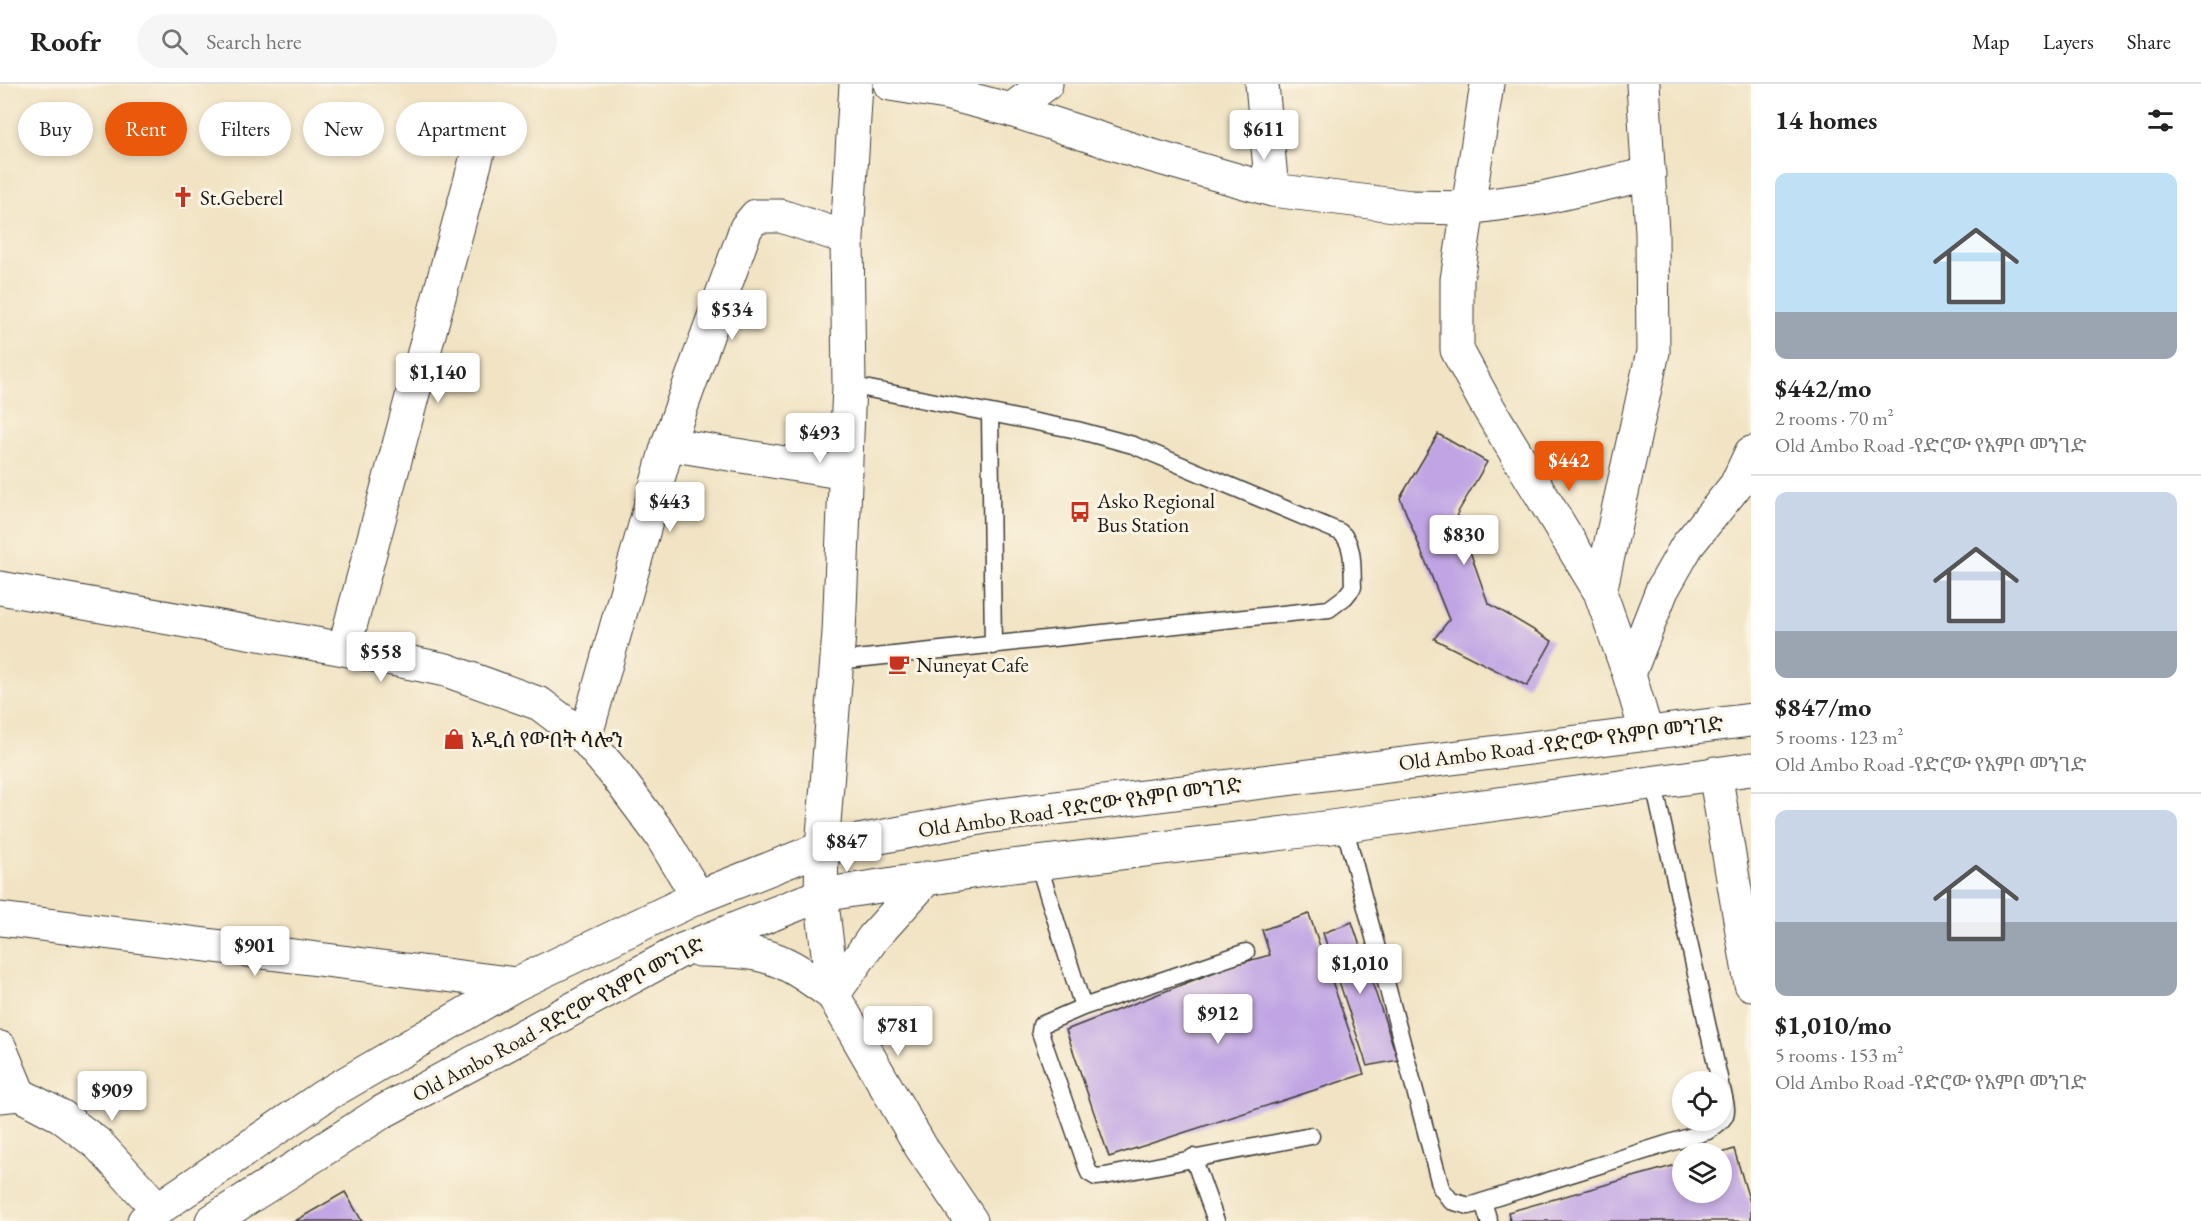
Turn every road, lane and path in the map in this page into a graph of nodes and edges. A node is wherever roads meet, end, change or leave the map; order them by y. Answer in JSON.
{"nodes":[{"id":1,"x":856,"y":84,"type":"edge"},
{"id":2,"x":890,"y":84,"type":"edge"},
{"id":3,"x":1046,"y":84,"type":"edge"},
{"id":4,"x":1262,"y":84,"type":"edge"},
{"id":5,"x":1487,"y":84,"type":"edge"},
{"id":6,"x":1643,"y":84,"type":"edge"},
{"id":7,"x":948,"y":89,"type":"edge"},
{"id":8,"x":1011,"y":110,"type":"junction"},
{"id":9,"x":477,"y":156,"type":"edge"},
{"id":10,"x":1648,"y":174,"type":"junction"},
{"id":11,"x":1272,"y":190,"type":"junction"},
{"id":12,"x":1468,"y":208,"type":"junction"},
{"id":13,"x":848,"y":238,"type":"junction"},
{"id":14,"x":849,"y":385,"type":"junction"},
{"id":15,"x":990,"y":413,"type":"junction"},
{"id":16,"x":668,"y":444,"type":"junction"},
{"id":17,"x":1751,"y":453,"type":"edge"},
{"id":18,"x":846,"y":473,"type":"junction"},
{"id":19,"x":0,"y":588,"type":"edge"},
{"id":20,"x":1600,"y":592,"type":"junction"},
{"id":21,"x":993,"y":646,"type":"junction"},
{"id":22,"x":344,"y":649,"type":"junction"},
{"id":23,"x":837,"y":661,"type":"junction"},
{"id":24,"x":1629,"y":674,"type":"junction"},
{"id":25,"x":1751,"y":720,"type":"edge"},
{"id":26,"x":1646,"y":731,"type":"junction"},
{"id":27,"x":585,"y":738,"type":"junction"},
{"id":28,"x":1751,"y":769,"type":"edge"},
{"id":29,"x":1716,"y":773,"type":"junction"},
{"id":30,"x":1653,"y":780,"type":"junction"},
{"id":31,"x":1344,"y":825,"type":"junction"},
{"id":32,"x":822,"y":848,"type":"junction"},
{"id":33,"x":1038,"y":863,"type":"junction"},
{"id":34,"x":927,"y":878,"type":"junction"},
{"id":35,"x":821,"y":896,"type":"junction"},
{"id":36,"x":698,"y":897,"type":"junction"},
{"id":37,"x":0,"y":919,"type":"edge"},
{"id":38,"x":682,"y":950,"type":"junction"},
{"id":39,"x":1246,"y":952,"type":"dead end"},
{"id":40,"x":516,"y":984,"type":"junction"},
{"id":41,"x":1751,"y":984,"type":"edge"},
{"id":42,"x":833,"y":994,"type":"junction"},
{"id":43,"x":1083,"y":1007,"type":"junction"},
{"id":44,"x":0,"y":1048,"type":"edge"},
{"id":45,"x":1718,"y":1071,"type":"edge"},
{"id":46,"x":9,"y":1095,"type":"edge"},
{"id":47,"x":1708,"y":1131,"type":"edge"},
{"id":48,"x":1311,"y":1136,"type":"dead end"},
{"id":49,"x":1193,"y":1157,"type":"junction"},
{"id":50,"x":1483,"y":1202,"type":"junction"},
{"id":51,"x":151,"y":1215,"type":"edge"},
{"id":52,"x":212,"y":1221,"type":"edge"},
{"id":53,"x":971,"y":1221,"type":"edge"},
{"id":54,"x":1216,"y":1221,"type":"edge"},
{"id":55,"x":1489,"y":1221,"type":"edge"}],
"edges":[{"from":1,"to":13,"type":"street"},
{"from":2,"to":7,"type":"street"},
{"from":3,"to":8,"type":"street"},
{"from":4,"to":11,"type":"street"},
{"from":5,"to":12,"type":"street"},
{"from":6,"to":10,"type":"street"},
{"from":7,"to":8,"type":"street"},
{"from":8,"to":11,"type":"street"},
{"from":9,"to":22,"type":"street"},
{"from":10,"to":12,"type":"street"},
{"from":10,"to":20,"type":"street"},
{"from":11,"to":12,"type":"street"},
{"from":12,"to":20,"type":"street"},
{"from":13,"to":14,"type":"street"},
{"from":13,"to":16,"type":"street"},
{"from":14,"to":15,"type":"lane"},
{"from":14,"to":18,"type":"street"},
{"from":15,"to":21,"type":"lane"},
{"from":15,"to":21,"type":"lane"},
{"from":16,"to":18,"type":"street"},
{"from":16,"to":27,"type":"street"},
{"from":17,"to":24,"type":"street"},
{"from":18,"to":23,"type":"street"},
{"from":19,"to":22,"type":"street"},
{"from":20,"to":24,"type":"street"},
{"from":21,"to":23,"type":"lane"},
{"from":22,"to":27,"type":"street"},
{"from":23,"to":32,"type":"street"},
{"from":24,"to":26,"type":"street"},
{"from":25,"to":26,"type":"street","name":"Old Ambo Road -የድሮው የአምቦ መንገድ"},
{"from":26,"to":32,"type":"street","name":"Old Ambo Road -የድሮው የአምቦ መንገድ"},
{"from":27,"to":36,"type":"street"},
{"from":28,"to":29,"type":"street","name":"Old Ambo Road -የድሮው የአምቦ መንገድ"},
{"from":29,"to":30,"type":"street","name":"Old Ambo Road -የድሮው የአምቦ መንገድ"},
{"from":29,"to":41,"type":"street"},
{"from":30,"to":31,"type":"street","name":"Old Ambo Road -የድሮው የአምቦ መንገድ"},
{"from":30,"to":45,"type":"lane"},
{"from":31,"to":33,"type":"street","name":"Old Ambo Road -የድሮው የአምቦ መንገድ"},
{"from":31,"to":50,"type":"lane"},
{"from":32,"to":35,"type":"street"},
{"from":32,"to":36,"type":"street","name":"Old Ambo Road -የድሮው የአምቦ መንገድ"},
{"from":33,"to":34,"type":"street","name":"Old Ambo Road -የድሮው የአምቦ መንገድ"},
{"from":33,"to":43,"type":"lane"},
{"from":34,"to":35,"type":"street","name":"Old Ambo Road -የድሮው የአምቦ መንገድ"},
{"from":34,"to":42,"type":"street"},
{"from":35,"to":38,"type":"street","name":"Old Ambo Road -የድሮው የአምቦ መንገድ"},
{"from":35,"to":42,"type":"street"},
{"from":36,"to":40,"type":"street","name":"Old Ambo Road -የድሮው የአምቦ መንገድ"},
{"from":37,"to":40,"type":"street"},
{"from":38,"to":42,"type":"street"},
{"from":38,"to":52,"type":"street","name":"Old Ambo Road -የድሮው የአምቦ መንገድ"},
{"from":39,"to":43,"type":"lane"},
{"from":40,"to":51,"type":"street","name":"Old Ambo Road -የድሮው የአምቦ መንገድ"},
{"from":42,"to":53,"type":"street"},
{"from":43,"to":49,"type":"lane"},
{"from":44,"to":46,"type":"street"},
{"from":46,"to":51,"type":"street"},
{"from":47,"to":50,"type":"lane"},
{"from":48,"to":49,"type":"lane"},
{"from":49,"to":54,"type":"lane"},
{"from":50,"to":55,"type":"lane"}]}
